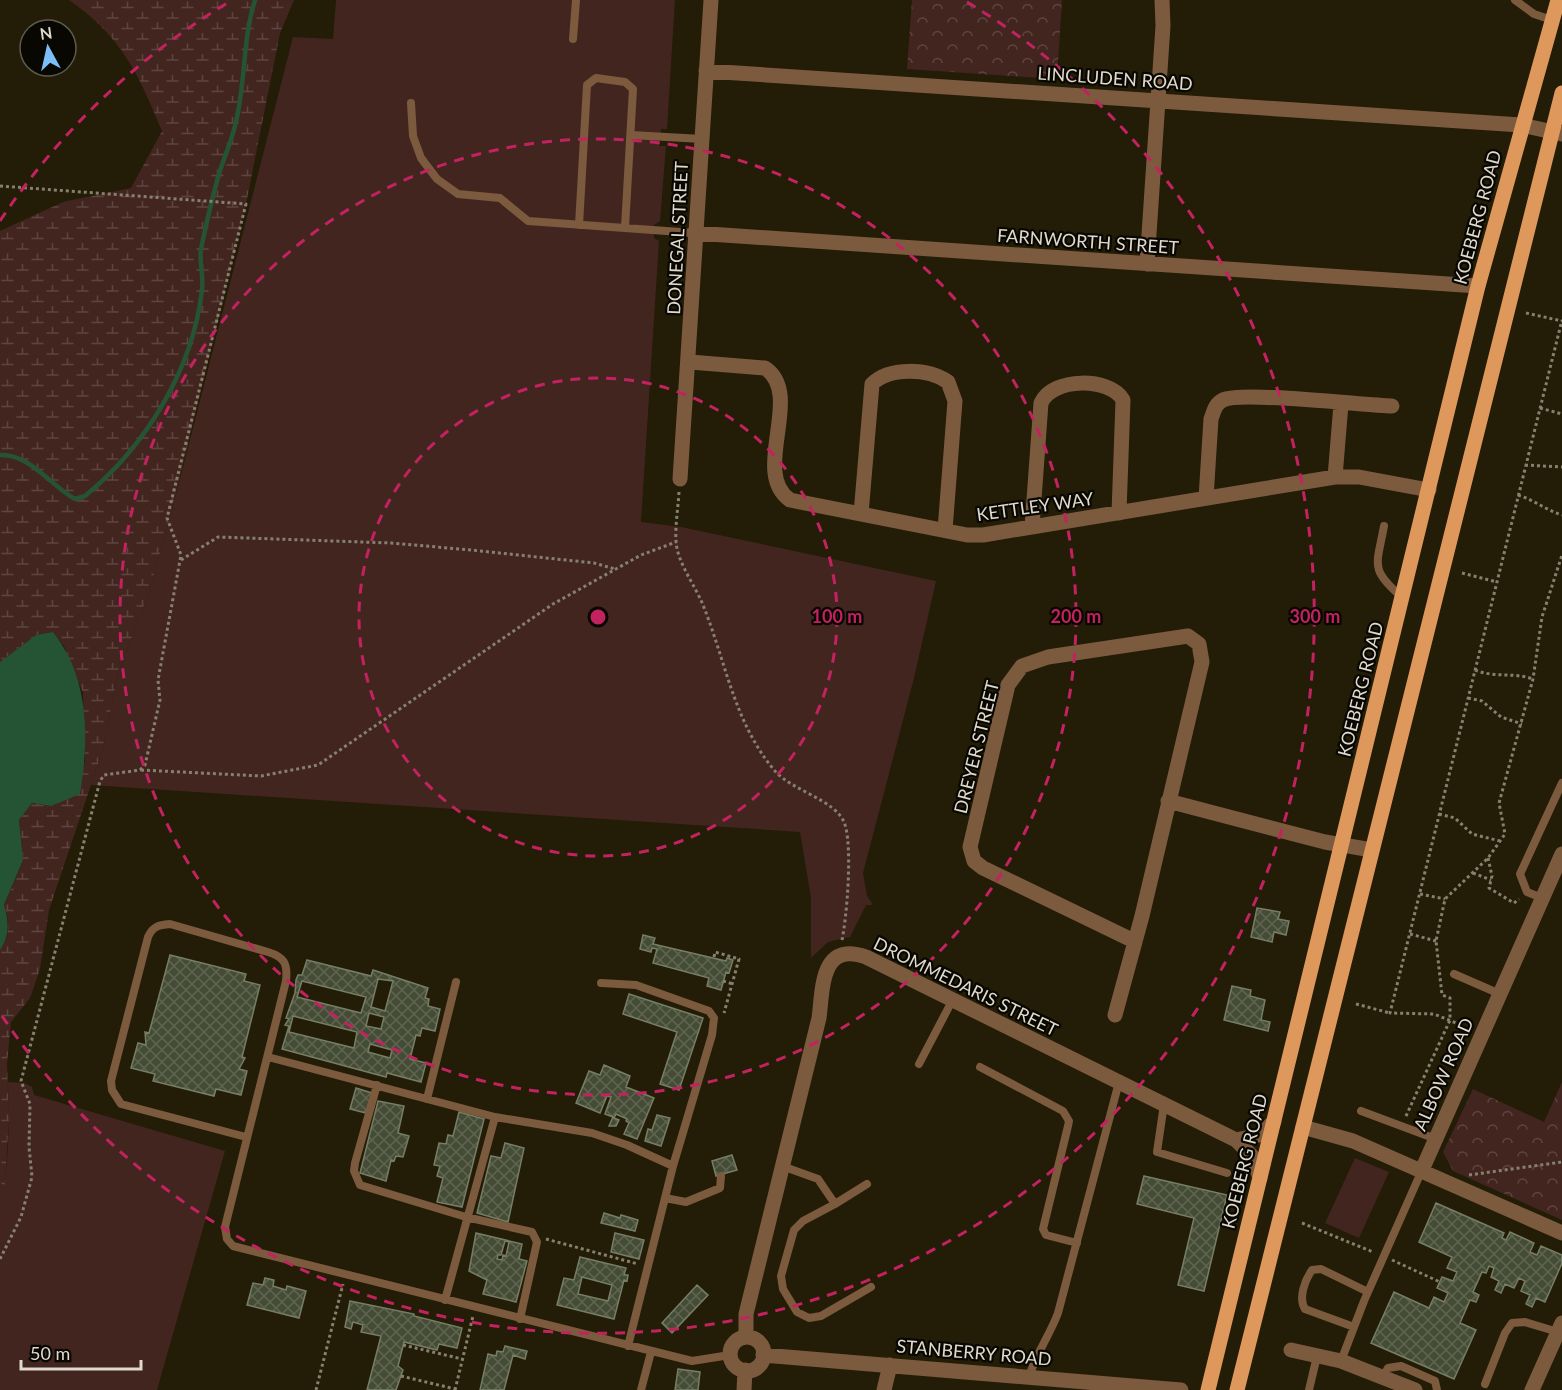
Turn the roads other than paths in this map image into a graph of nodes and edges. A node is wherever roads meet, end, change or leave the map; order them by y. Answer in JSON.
{"nodes":[{"id":1,"x":576,"y":0,"type":"edge"},
{"id":2,"x":711,"y":0,"type":"edge"},
{"id":3,"x":1162,"y":0,"type":"edge"},
{"id":4,"x":1515,"y":0,"type":"edge"},
{"id":5,"x":1558,"y":0,"type":"edge"},
{"id":6,"x":1552,"y":20,"type":"junction"},
{"id":7,"x":573,"y":39,"type":"dead end"},
{"id":8,"x":706,"y":71,"type":"junction"},
{"id":9,"x":1562,"y":93,"type":"edge"},
{"id":10,"x":1158,"y":100,"type":"junction"},
{"id":11,"x":411,"y":103,"type":"dead end"},
{"id":12,"x":1521,"y":125,"type":"junction"},
{"id":13,"x":1557,"y":132,"type":"edge"},
{"id":14,"x":632,"y":135,"type":"junction"},
{"id":15,"x":702,"y":139,"type":"junction"},
{"id":16,"x":579,"y":225,"type":"junction"},
{"id":17,"x":625,"y":227,"type":"junction"},
{"id":18,"x":694,"y":233,"type":"junction"},
{"id":19,"x":1147,"y":264,"type":"junction"},
{"id":20,"x":1478,"y":286,"type":"junction"},
{"id":21,"x":690,"y":362,"type":"junction"},
{"id":22,"x":1341,"y":404,"type":"junction"},
{"id":23,"x":1392,"y":406,"type":"dead end"},
{"id":24,"x":1335,"y":477,"type":"junction"},
{"id":25,"x":680,"y":479,"type":"road end"},
{"id":26,"x":1429,"y":490,"type":"junction"},
{"id":27,"x":1206,"y":498,"type":"junction"},
{"id":28,"x":1119,"y":513,"type":"junction"},
{"id":29,"x":861,"y":514,"type":"junction"},
{"id":30,"x":1384,"y":526,"type":"dead end"},
{"id":31,"x":1032,"y":527,"type":"junction"},
{"id":32,"x":945,"y":530,"type":"junction"},
{"id":33,"x":1403,"y":598,"type":"junction"},
{"id":34,"x":1562,"y":783,"type":"edge"},
{"id":35,"x":1168,"y":801,"type":"junction"},
{"id":36,"x":1342,"y":844,"type":"junction"},
{"id":37,"x":1372,"y":850,"type":"junction"},
{"id":38,"x":1562,"y":854,"type":"edge"},
{"id":39,"x":1542,"y":898,"type":"junction"},
{"id":40,"x":1134,"y":941,"type":"junction"},
{"id":41,"x":1454,"y":974,"type":"dead end"},
{"id":42,"x":456,"y":982,"type":"dead end"},
{"id":43,"x":601,"y":984,"type":"dead end"},
{"id":44,"x":1500,"y":994,"type":"junction"},
{"id":45,"x":952,"y":1001,"type":"junction"},
{"id":46,"x":1115,"y":1015,"type":"dead end"},
{"id":47,"x":268,"y":1057,"type":"junction"},
{"id":48,"x":919,"y":1064,"type":"dead end"},
{"id":49,"x":980,"y":1067,"type":"dead end"},
{"id":50,"x":1119,"y":1082,"type":"junction"},
{"id":51,"x":377,"y":1085,"type":"junction"},
{"id":52,"x":427,"y":1099,"type":"junction"},
{"id":53,"x":1164,"y":1104,"type":"junction"},
{"id":54,"x":1361,"y":1111,"type":"dead end"},
{"id":55,"x":495,"y":1117,"type":"junction"},
{"id":56,"x":1274,"y":1122,"type":"junction"},
{"id":57,"x":1303,"y":1127,"type":"junction"},
{"id":58,"x":246,"y":1137,"type":"junction"},
{"id":59,"x":1436,"y":1138,"type":"junction"},
{"id":60,"x":1236,"y":1140,"type":"junction"},
{"id":61,"x":673,"y":1166,"type":"junction"},
{"id":62,"x":782,"y":1167,"type":"junction"},
{"id":63,"x":1422,"y":1170,"type":"junction"},
{"id":64,"x":1227,"y":1173,"type":"dead end"},
{"id":65,"x":721,"y":1176,"type":"dead end"},
{"id":66,"x":1260,"y":1178,"type":"junction"},
{"id":67,"x":867,"y":1184,"type":"dead end"},
{"id":68,"x":665,"y":1198,"type":"junction"},
{"id":69,"x":835,"y":1204,"type":"junction"},
{"id":70,"x":466,"y":1217,"type":"junction"},
{"id":71,"x":1562,"y":1233,"type":"edge"},
{"id":72,"x":1077,"y":1243,"type":"junction"},
{"id":73,"x":872,"y":1287,"type":"dead end"},
{"id":74,"x":1368,"y":1292,"type":"junction"},
{"id":75,"x":445,"y":1300,"type":"junction"},
{"id":76,"x":520,"y":1319,"type":"junction"},
{"id":77,"x":1354,"y":1327,"type":"junction"},
{"id":78,"x":1560,"y":1328,"type":"edge"},
{"id":79,"x":746,"y":1337,"type":"junction"},
{"id":80,"x":628,"y":1346,"type":"junction"},
{"id":81,"x":1291,"y":1350,"type":"dead end"},
{"id":82,"x":651,"y":1352,"type":"junction"},
{"id":83,"x":730,"y":1355,"type":"junction"},
{"id":84,"x":763,"y":1355,"type":"junction"},
{"id":85,"x":1317,"y":1356,"type":"junction"},
{"id":86,"x":1341,"y":1361,"type":"junction"},
{"id":87,"x":890,"y":1365,"type":"junction"},
{"id":88,"x":745,"y":1370,"type":"junction"},
{"id":89,"x":1383,"y":1377,"type":"junction"},
{"id":90,"x":1028,"y":1383,"type":"edge"},
{"id":91,"x":1485,"y":1384,"type":"dead end"},
{"id":92,"x":641,"y":1390,"type":"edge"},
{"id":93,"x":744,"y":1390,"type":"edge"},
{"id":94,"x":884,"y":1390,"type":"edge"},
{"id":95,"x":1181,"y":1390,"type":"edge"},
{"id":96,"x":1208,"y":1390,"type":"edge"},
{"id":97,"x":1238,"y":1390,"type":"edge"},
{"id":98,"x":1309,"y":1390,"type":"edge"},
{"id":99,"x":1415,"y":1390,"type":"edge"},
{"id":100,"x":1437,"y":1390,"type":"edge"},
{"id":101,"x":1532,"y":1390,"type":"edge"}],
"edges":[{"from":1,"to":7,"type":"lane"},
{"from":2,"to":8,"type":"street","name":"DONEGAL STREET"},
{"from":3,"to":10,"type":"street"},
{"from":4,"to":6,"type":"lane"},
{"from":5,"to":6,"type":"main road","name":"KOEBERG ROAD"},
{"from":6,"to":12,"type":"main road","name":"KOEBERG ROAD"},
{"from":8,"to":10,"type":"street","name":"LINCLUDEN ROAD"},
{"from":8,"to":15,"type":"street","name":"DONEGAL STREET"},
{"from":9,"to":13,"type":"main road"},
{"from":10,"to":12,"type":"street","name":"LINCLUDEN ROAD"},
{"from":10,"to":19,"type":"street"},
{"from":11,"to":16,"type":"lane"},
{"from":12,"to":13,"type":"street","name":"LINCLUDEN ROAD"},
{"from":12,"to":20,"type":"main road","name":"KOEBERG ROAD"},
{"from":13,"to":37,"type":"main road"},
{"from":14,"to":15,"type":"lane"},
{"from":14,"to":16,"type":"lane"},
{"from":14,"to":17,"type":"lane"},
{"from":15,"to":18,"type":"street","name":"DONEGAL STREET"},
{"from":16,"to":17,"type":"lane"},
{"from":17,"to":18,"type":"lane"},
{"from":18,"to":19,"type":"street","name":"FARNWORTH STREET"},
{"from":18,"to":21,"type":"street","name":"DONEGAL STREET"},
{"from":19,"to":20,"type":"street","name":"FARNWORTH STREET"},
{"from":20,"to":26,"type":"main road","name":"KOEBERG ROAD"},
{"from":21,"to":25,"type":"street","name":"DONEGAL STREET"},
{"from":21,"to":29,"type":"street","name":"KETTLEY WAY"},
{"from":22,"to":23,"type":"street"},
{"from":22,"to":24,"type":"street"},
{"from":22,"to":27,"type":"street"},
{"from":24,"to":26,"type":"street","name":"KETTLEY WAY"},
{"from":24,"to":27,"type":"street","name":"KETTLEY WAY"},
{"from":26,"to":33,"type":"main road","name":"KOEBERG ROAD"},
{"from":27,"to":28,"type":"street","name":"KETTLEY WAY"},
{"from":28,"to":31,"type":"street","name":"KETTLEY WAY"},
{"from":28,"to":31,"type":"street"},
{"from":29,"to":32,"type":"street","name":"KETTLEY WAY"},
{"from":29,"to":32,"type":"street"},
{"from":30,"to":33,"type":"lane"},
{"from":31,"to":32,"type":"street","name":"KETTLEY WAY"},
{"from":33,"to":36,"type":"main road","name":"KOEBERG ROAD"},
{"from":34,"to":39,"type":"lane"},
{"from":35,"to":36,"type":"street"},
{"from":35,"to":40,"type":"street","name":"DREYER STREET"},
{"from":35,"to":40,"type":"street","name":"DREYER STREET"},
{"from":36,"to":37,"type":"street"},
{"from":36,"to":56,"type":"main road","name":"KOEBERG ROAD"},
{"from":37,"to":57,"type":"main road"},
{"from":38,"to":39,"type":"street","name":"ALBOW ROAD"},
{"from":39,"to":44,"type":"street","name":"ALBOW ROAD"},
{"from":40,"to":46,"type":"street","name":"DREYER STREET"},
{"from":41,"to":44,"type":"lane"},
{"from":42,"to":52,"type":"lane"},
{"from":43,"to":61,"type":"lane"},
{"from":44,"to":59,"type":"street","name":"ALBOW ROAD"},
{"from":45,"to":48,"type":"lane"},
{"from":45,"to":50,"type":"street","name":"DROMMEDARIS STREET"},
{"from":45,"to":62,"type":"street","name":"DROMMEDARIS STREET"},
{"from":47,"to":51,"type":"lane"},
{"from":47,"to":58,"type":"lane"},
{"from":47,"to":58,"type":"lane"},
{"from":49,"to":72,"type":"lane"},
{"from":50,"to":53,"type":"street","name":"DROMMEDARIS STREET"},
{"from":50,"to":72,"type":"lane"},
{"from":51,"to":52,"type":"lane"},
{"from":51,"to":70,"type":"lane"},
{"from":52,"to":55,"type":"lane"},
{"from":53,"to":60,"type":"street","name":"DROMMEDARIS STREET"},
{"from":53,"to":64,"type":"lane"},
{"from":54,"to":59,"type":"lane"},
{"from":55,"to":61,"type":"lane"},
{"from":55,"to":70,"type":"lane"},
{"from":56,"to":60,"type":"street"},
{"from":56,"to":66,"type":"main road","name":"KOEBERG ROAD"},
{"from":57,"to":63,"type":"street"},
{"from":57,"to":97,"type":"main road"},
{"from":58,"to":75,"type":"lane"},
{"from":59,"to":63,"type":"street","name":"ALBOW ROAD"},
{"from":60,"to":66,"type":"street","name":"DROMMEDARIS STREET"},
{"from":61,"to":68,"type":"lane"},
{"from":62,"to":69,"type":"lane"},
{"from":62,"to":79,"type":"street"},
{"from":63,"to":71,"type":"street"},
{"from":63,"to":74,"type":"lane"},
{"from":65,"to":68,"type":"lane"},
{"from":66,"to":96,"type":"main road","name":"KOEBERG ROAD"},
{"from":67,"to":69,"type":"lane"},
{"from":68,"to":80,"type":"lane"},
{"from":69,"to":73,"type":"lane"},
{"from":70,"to":75,"type":"lane"},
{"from":70,"to":76,"type":"lane"},
{"from":72,"to":90,"type":"lane"},
{"from":74,"to":77,"type":"lane"},
{"from":74,"to":77,"type":"lane"},
{"from":75,"to":76,"type":"lane"},
{"from":76,"to":80,"type":"lane"},
{"from":77,"to":86,"type":"lane"},
{"from":78,"to":91,"type":"lane"},
{"from":78,"to":101,"type":"street"},
{"from":79,"to":83,"type":"street"},
{"from":79,"to":84,"type":"street"},
{"from":80,"to":82,"type":"lane"},
{"from":81,"to":85,"type":"street"},
{"from":82,"to":83,"type":"lane"},
{"from":82,"to":92,"type":"lane"},
{"from":83,"to":88,"type":"street"},
{"from":84,"to":87,"type":"street","name":"STANBERRY ROAD"},
{"from":84,"to":88,"type":"street"},
{"from":85,"to":86,"type":"street"},
{"from":85,"to":98,"type":"lane"},
{"from":86,"to":89,"type":"street"},
{"from":87,"to":90,"type":"street","name":"STANBERRY ROAD"},
{"from":87,"to":94,"type":"street"},
{"from":88,"to":93,"type":"street"},
{"from":89,"to":99,"type":"street"},
{"from":89,"to":100,"type":"lane"},
{"from":90,"to":95,"type":"street","name":"STANBERRY ROAD"}]}
